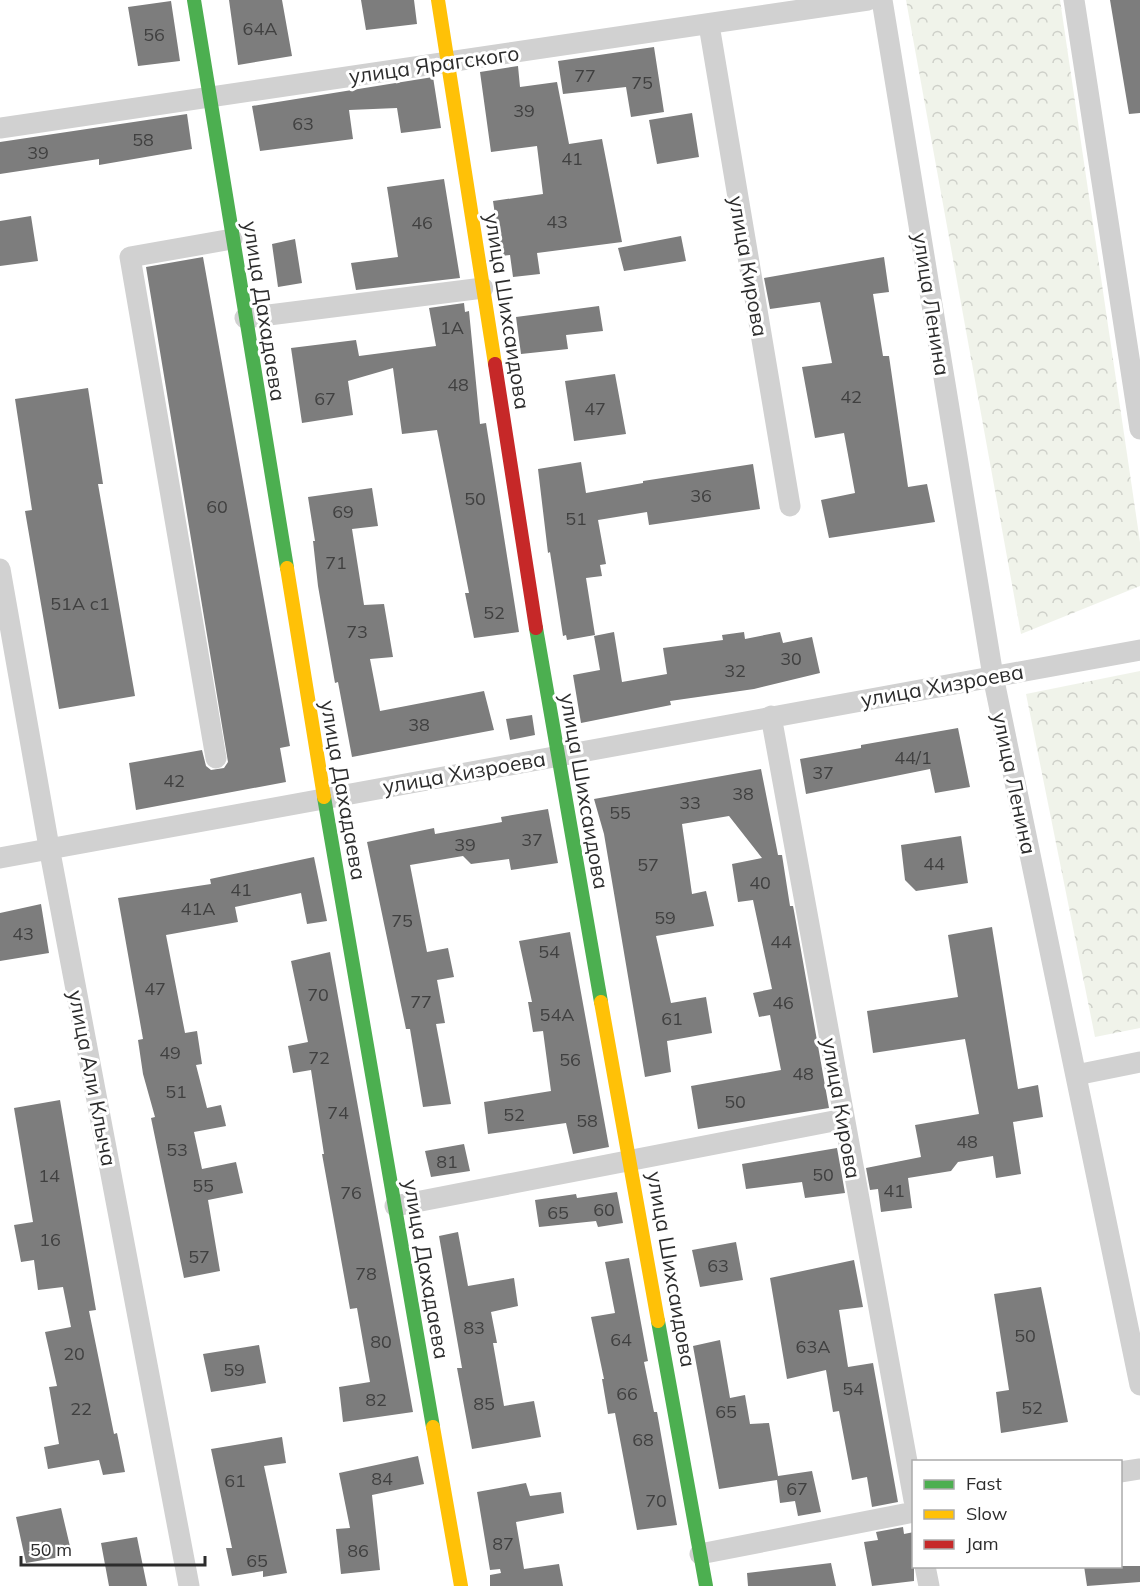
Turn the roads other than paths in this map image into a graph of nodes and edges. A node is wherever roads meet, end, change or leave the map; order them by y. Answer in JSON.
{"nodes":[{"id":1,"x":194,"y":0,"type":"edge"},
{"id":2,"x":438,"y":0,"type":"edge"},
{"id":3,"x":868,"y":0,"type":"edge"},
{"id":4,"x":882,"y":0,"type":"edge"},
{"id":5,"x":1074,"y":0,"type":"edge"},
{"id":6,"x":709,"y":25,"type":"junction"},
{"id":7,"x":448,"y":61,"type":"junction"},
{"id":8,"x":209,"y":97,"type":"junction"},
{"id":9,"x":0,"y":128,"type":"edge"},
{"id":10,"x":232,"y":239,"type":"junction"},
{"id":11,"x":483,"y":288,"type":"junction"},
{"id":12,"x":245,"y":318,"type":"junction"},
{"id":13,"x":1140,"y":429,"type":"edge"},
{"id":14,"x":790,"y":506,"type":"dead end"},
{"id":15,"x":0,"y":569,"type":"edge"},
{"id":16,"x":1140,"y":650,"type":"edge"},
{"id":17,"x":993,"y":676,"type":"junction"},
{"id":18,"x":771,"y":716,"type":"junction"},
{"id":19,"x":556,"y":755,"type":"junction"},
{"id":20,"x":216,"y":758,"type":"dead end"},
{"id":21,"x":324,"y":797,"type":"junction"},
{"id":22,"x":49,"y":847,"type":"junction"},
{"id":23,"x":0,"y":858,"type":"edge"},
{"id":24,"x":1140,"y":1062,"type":"edge"},
{"id":25,"x":1076,"y":1075,"type":"junction"},
{"id":26,"x":844,"y":1119,"type":"junction"},
{"id":27,"x":631,"y":1162,"type":"junction"},
{"id":28,"x":395,"y":1206,"type":"junction"},
{"id":29,"x":1140,"y":1385,"type":"edge"},
{"id":30,"x":1140,"y":1469,"type":"edge"},
{"id":31,"x":1122,"y":1473,"type":"edge"},
{"id":32,"x":912,"y":1489,"type":"edge"},
{"id":33,"x":912,"y":1512,"type":"edge"},
{"id":34,"x":700,"y":1554,"type":"junction"},
{"id":35,"x":925,"y":1568,"type":"edge"},
{"id":36,"x":189,"y":1586,"type":"edge"},
{"id":37,"x":461,"y":1586,"type":"edge"},
{"id":38,"x":706,"y":1586,"type":"edge"},
{"id":39,"x":929,"y":1586,"type":"edge"}],
"edges":[{"from":1,"to":8,"type":"street","name":"улица Дахадаева"},
{"from":2,"to":7,"type":"street","name":"улица Шихсаидова"},
{"from":3,"to":6,"type":"street","name":"улица Ярагского"},
{"from":4,"to":17,"type":"street","name":"улица Ленина"},
{"from":5,"to":13,"type":"street"},
{"from":6,"to":7,"type":"street","name":"улица Ярагского"},
{"from":6,"to":14,"type":"street","name":"улица Кирова"},
{"from":7,"to":8,"type":"street","name":"улица Ярагского"},
{"from":7,"to":11,"type":"street","name":"улица Шихсаидова"},
{"from":8,"to":9,"type":"street","name":"улица Ярагского"},
{"from":8,"to":10,"type":"street","name":"улица Дахадаева"},
{"from":10,"to":12,"type":"street","name":"улица Дахадаева"},
{"from":10,"to":20,"type":"street"},
{"from":11,"to":12,"type":"street"},
{"from":11,"to":19,"type":"street","name":"улица Шихсаидова"},
{"from":12,"to":21,"type":"street","name":"улица Дахадаева"},
{"from":15,"to":22,"type":"street","name":"улица Али Клыча"},
{"from":16,"to":17,"type":"street","name":"улица Хизроева"},
{"from":17,"to":18,"type":"street","name":"улица Хизроева"},
{"from":17,"to":25,"type":"street","name":"улица Ленина"},
{"from":18,"to":19,"type":"street","name":"улица Хизроева"},
{"from":18,"to":26,"type":"street","name":"улица Кирова"},
{"from":19,"to":21,"type":"street","name":"улица Хизроева"},
{"from":19,"to":27,"type":"street","name":"улица Шихсаидова"},
{"from":21,"to":22,"type":"street","name":"улица Хизроева"},
{"from":21,"to":28,"type":"street","name":"улица Дахадаева"},
{"from":22,"to":23,"type":"street","name":"улица Хизроева"},
{"from":22,"to":36,"type":"street","name":"улица Али Клыча"},
{"from":24,"to":25,"type":"street"},
{"from":25,"to":29,"type":"street","name":"улица Ленина"},
{"from":26,"to":27,"type":"street"},
{"from":26,"to":32,"type":"street","name":"улица Кирова"},
{"from":27,"to":28,"type":"street"},
{"from":27,"to":34,"type":"street","name":"улица Шихсаидова"},
{"from":28,"to":37,"type":"street","name":"улица Дахадаева"},
{"from":30,"to":31,"type":"street"},
{"from":33,"to":34,"type":"street"},
{"from":34,"to":38,"type":"street","name":"улица Шихсаидова"},
{"from":35,"to":39,"type":"street"}]}
